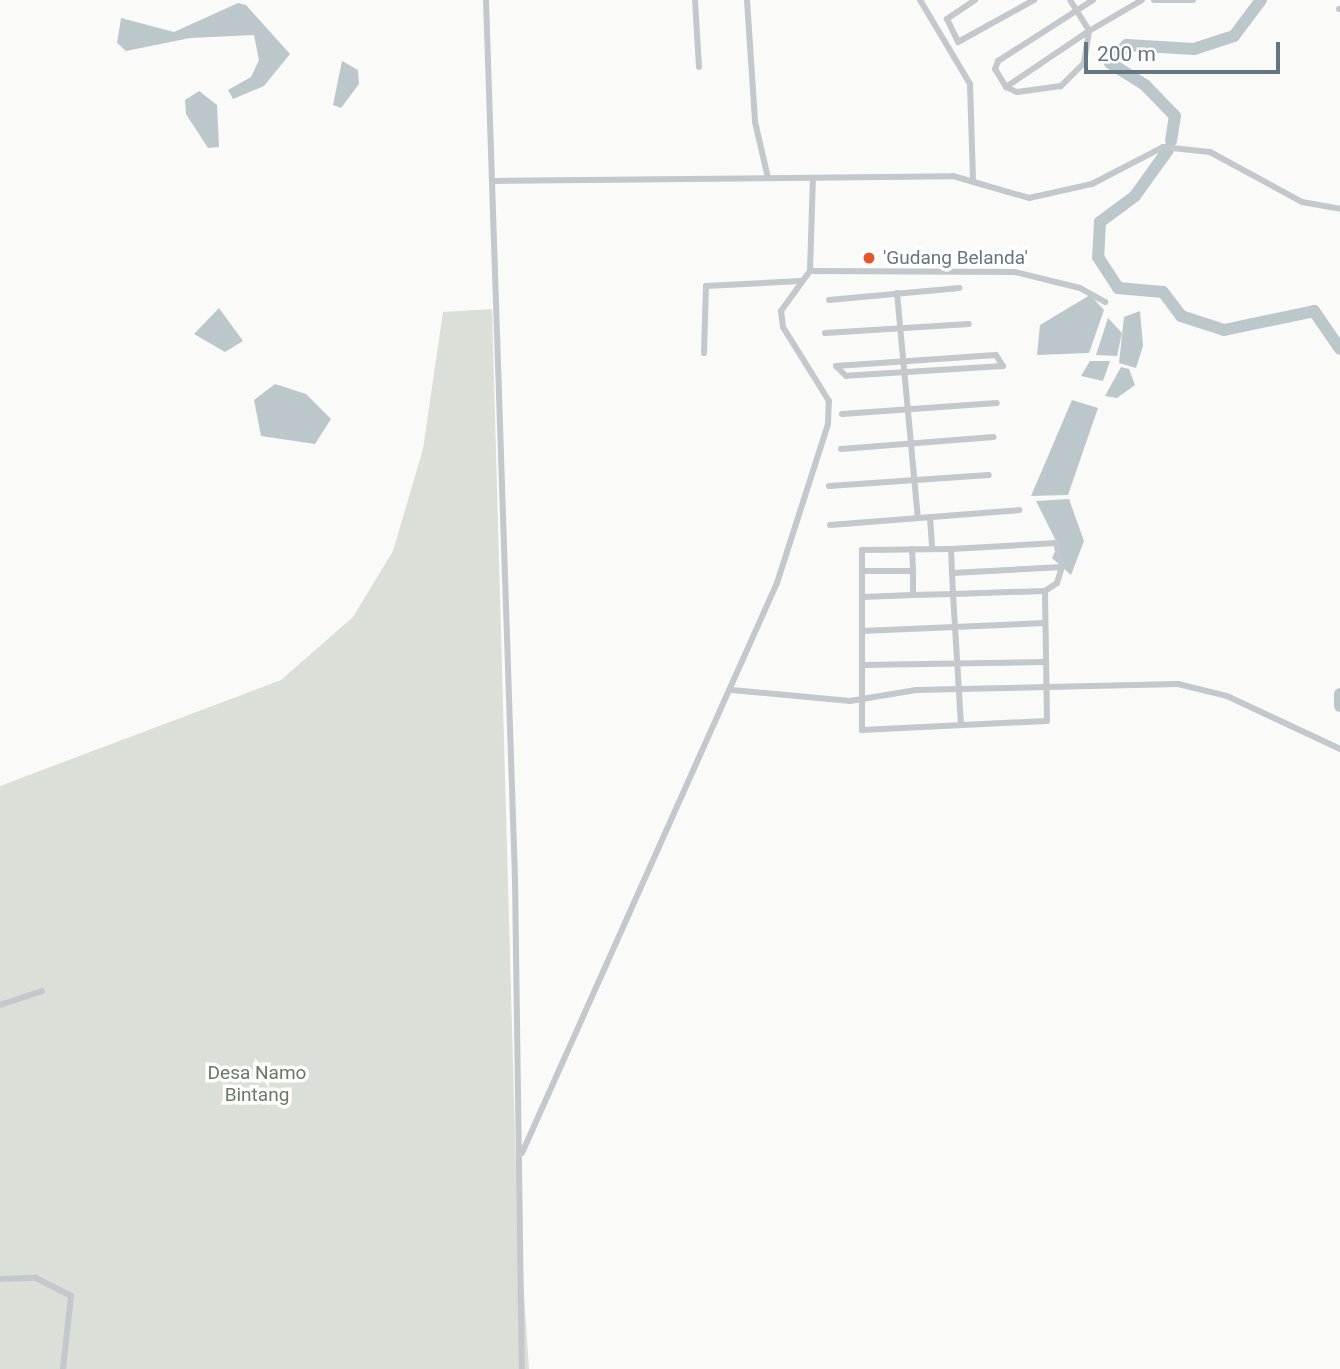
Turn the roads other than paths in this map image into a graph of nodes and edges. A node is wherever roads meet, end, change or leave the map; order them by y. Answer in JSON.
{"nodes":[{"id":1,"x":486,"y":0,"type":"edge"},
{"id":2,"x":695,"y":0,"type":"edge"},
{"id":3,"x":747,"y":0,"type":"edge"},
{"id":4,"x":920,"y":0,"type":"edge"},
{"id":5,"x":975,"y":0,"type":"edge"},
{"id":6,"x":1034,"y":0,"type":"edge"},
{"id":7,"x":1070,"y":0,"type":"edge"},
{"id":8,"x":1093,"y":0,"type":"edge"},
{"id":9,"x":1142,"y":0,"type":"edge"},
{"id":10,"x":1154,"y":0,"type":"edge"},
{"id":11,"x":1194,"y":0,"type":"edge"},
{"id":12,"x":1077,"y":11,"type":"junction"},
{"id":13,"x":1089,"y":31,"type":"junction"},
{"id":14,"x":699,"y":67,"type":"dead end"},
{"id":15,"x":1006,"y":87,"type":"junction"},
{"id":16,"x":768,"y":178,"type":"junction"},
{"id":17,"x":813,"y":178,"type":"junction"},
{"id":18,"x":973,"y":178,"type":"junction"},
{"id":19,"x":495,"y":181,"type":"junction"},
{"id":20,"x":1340,"y":209,"type":"edge"},
{"id":21,"x":810,"y":271,"type":"junction"},
{"id":22,"x":800,"y":281,"type":"junction"},
{"id":23,"x":959,"y":288,"type":"dead end"},
{"id":24,"x":897,"y":293,"type":"junction"},
{"id":25,"x":829,"y":300,"type":"dead end"},
{"id":26,"x":1105,"y":302,"type":"dead end"},
{"id":27,"x":969,"y":324,"type":"dead end"},
{"id":28,"x":900,"y":329,"type":"junction"},
{"id":29,"x":825,"y":333,"type":"dead end"},
{"id":30,"x":704,"y":353,"type":"dead end"},
{"id":31,"x":904,"y":364,"type":"junction"},
{"id":32,"x":904,"y":373,"type":"junction"},
{"id":33,"x":996,"y":403,"type":"dead end"},
{"id":34,"x":908,"y":412,"type":"junction"},
{"id":35,"x":842,"y":414,"type":"dead end"},
{"id":36,"x":994,"y":438,"type":"dead end"},
{"id":37,"x":911,"y":445,"type":"junction"},
{"id":38,"x":841,"y":449,"type":"dead end"},
{"id":39,"x":989,"y":475,"type":"dead end"},
{"id":40,"x":915,"y":480,"type":"junction"},
{"id":41,"x":829,"y":486,"type":"dead end"},
{"id":42,"x":1019,"y":510,"type":"dead end"},
{"id":43,"x":930,"y":517,"type":"junction"},
{"id":44,"x":918,"y":518,"type":"junction"},
{"id":45,"x":830,"y":524,"type":"dead end"},
{"id":46,"x":912,"y":549,"type":"junction"},
{"id":47,"x":932,"y":549,"type":"junction"},
{"id":48,"x":951,"y":549,"type":"junction"},
{"id":49,"x":1062,"y":567,"type":"junction"},
{"id":50,"x":862,"y":571,"type":"junction"},
{"id":51,"x":913,"y":571,"type":"junction"},
{"id":52,"x":952,"y":573,"type":"junction"},
{"id":53,"x":1045,"y":591,"type":"junction"},
{"id":54,"x":953,"y":594,"type":"junction"},
{"id":55,"x":913,"y":595,"type":"junction"},
{"id":56,"x":862,"y":597,"type":"junction"},
{"id":57,"x":1045,"y":623,"type":"junction"},
{"id":58,"x":955,"y":627,"type":"junction"},
{"id":59,"x":862,"y":631,"type":"junction"},
{"id":60,"x":1046,"y":662,"type":"junction"},
{"id":61,"x":957,"y":663,"type":"junction"},
{"id":62,"x":862,"y":665,"type":"junction"},
{"id":63,"x":1045,"y":684,"type":"junction"},
{"id":64,"x":732,"y":690,"type":"junction"},
{"id":65,"x":959,"y":692,"type":"junction"},
{"id":66,"x":862,"y":698,"type":"junction"},
{"id":67,"x":961,"y":725,"type":"junction"},
{"id":68,"x":1340,"y":749,"type":"edge"},
{"id":69,"x":41,"y":991,"type":"dead end"},
{"id":70,"x":0,"y":1005,"type":"edge"},
{"id":71,"x":521,"y":1155,"type":"junction"},
{"id":72,"x":0,"y":1279,"type":"edge"},
{"id":73,"x":63,"y":1369,"type":"edge"},
{"id":74,"x":522,"y":1369,"type":"edge"}],
"edges":[{"from":1,"to":19,"type":"street"},
{"from":2,"to":14,"type":"street"},
{"from":3,"to":16,"type":"street"},
{"from":4,"to":18,"type":"street"},
{"from":5,"to":6,"type":"street"},
{"from":7,"to":12,"type":"street"},
{"from":8,"to":12,"type":"street"},
{"from":9,"to":13,"type":"street"},
{"from":10,"to":11,"type":"street"},
{"from":12,"to":13,"type":"street"},
{"from":12,"to":15,"type":"street"},
{"from":13,"to":15,"type":"street"},
{"from":13,"to":15,"type":"street"},
{"from":16,"to":17,"type":"street"},
{"from":16,"to":19,"type":"street"},
{"from":17,"to":18,"type":"street"},
{"from":17,"to":21,"type":"street"},
{"from":18,"to":20,"type":"street"},
{"from":19,"to":71,"type":"street"},
{"from":21,"to":22,"type":"street"},
{"from":21,"to":26,"type":"street"},
{"from":22,"to":30,"type":"street"},
{"from":22,"to":64,"type":"street"},
{"from":23,"to":24,"type":"street"},
{"from":24,"to":25,"type":"street"},
{"from":24,"to":28,"type":"street"},
{"from":27,"to":28,"type":"street"},
{"from":28,"to":29,"type":"street"},
{"from":28,"to":31,"type":"street"},
{"from":31,"to":32,"type":"street"},
{"from":31,"to":32,"type":"street"},
{"from":31,"to":32,"type":"street"},
{"from":32,"to":34,"type":"street"},
{"from":33,"to":34,"type":"street"},
{"from":34,"to":35,"type":"street"},
{"from":34,"to":37,"type":"street"},
{"from":36,"to":37,"type":"street"},
{"from":37,"to":38,"type":"street"},
{"from":37,"to":40,"type":"street"},
{"from":39,"to":40,"type":"street"},
{"from":40,"to":41,"type":"street"},
{"from":40,"to":44,"type":"street"},
{"from":42,"to":43,"type":"street"},
{"from":43,"to":44,"type":"street"},
{"from":43,"to":47,"type":"street"},
{"from":44,"to":45,"type":"street"},
{"from":46,"to":47,"type":"street"},
{"from":46,"to":50,"type":"street"},
{"from":46,"to":51,"type":"street"},
{"from":47,"to":48,"type":"street"},
{"from":48,"to":49,"type":"street"},
{"from":48,"to":52,"type":"street"},
{"from":49,"to":52,"type":"street"},
{"from":49,"to":53,"type":"street"},
{"from":50,"to":51,"type":"street"},
{"from":50,"to":56,"type":"street"},
{"from":51,"to":55,"type":"street"},
{"from":52,"to":54,"type":"street"},
{"from":53,"to":54,"type":"street"},
{"from":53,"to":57,"type":"street"},
{"from":54,"to":55,"type":"street"},
{"from":54,"to":58,"type":"street"},
{"from":55,"to":56,"type":"street"},
{"from":56,"to":59,"type":"street"},
{"from":57,"to":58,"type":"street"},
{"from":57,"to":60,"type":"street"},
{"from":58,"to":59,"type":"street"},
{"from":58,"to":61,"type":"street"},
{"from":59,"to":62,"type":"street"},
{"from":60,"to":61,"type":"street"},
{"from":60,"to":63,"type":"street"},
{"from":61,"to":62,"type":"street"},
{"from":61,"to":65,"type":"street"},
{"from":62,"to":66,"type":"street"},
{"from":63,"to":65,"type":"street"},
{"from":63,"to":67,"type":"street"},
{"from":63,"to":68,"type":"street"},
{"from":64,"to":66,"type":"street"},
{"from":64,"to":71,"type":"street"},
{"from":65,"to":66,"type":"street"},
{"from":65,"to":67,"type":"street"},
{"from":66,"to":67,"type":"street"},
{"from":69,"to":70,"type":"street"},
{"from":71,"to":74,"type":"street"},
{"from":72,"to":73,"type":"street"}]}
